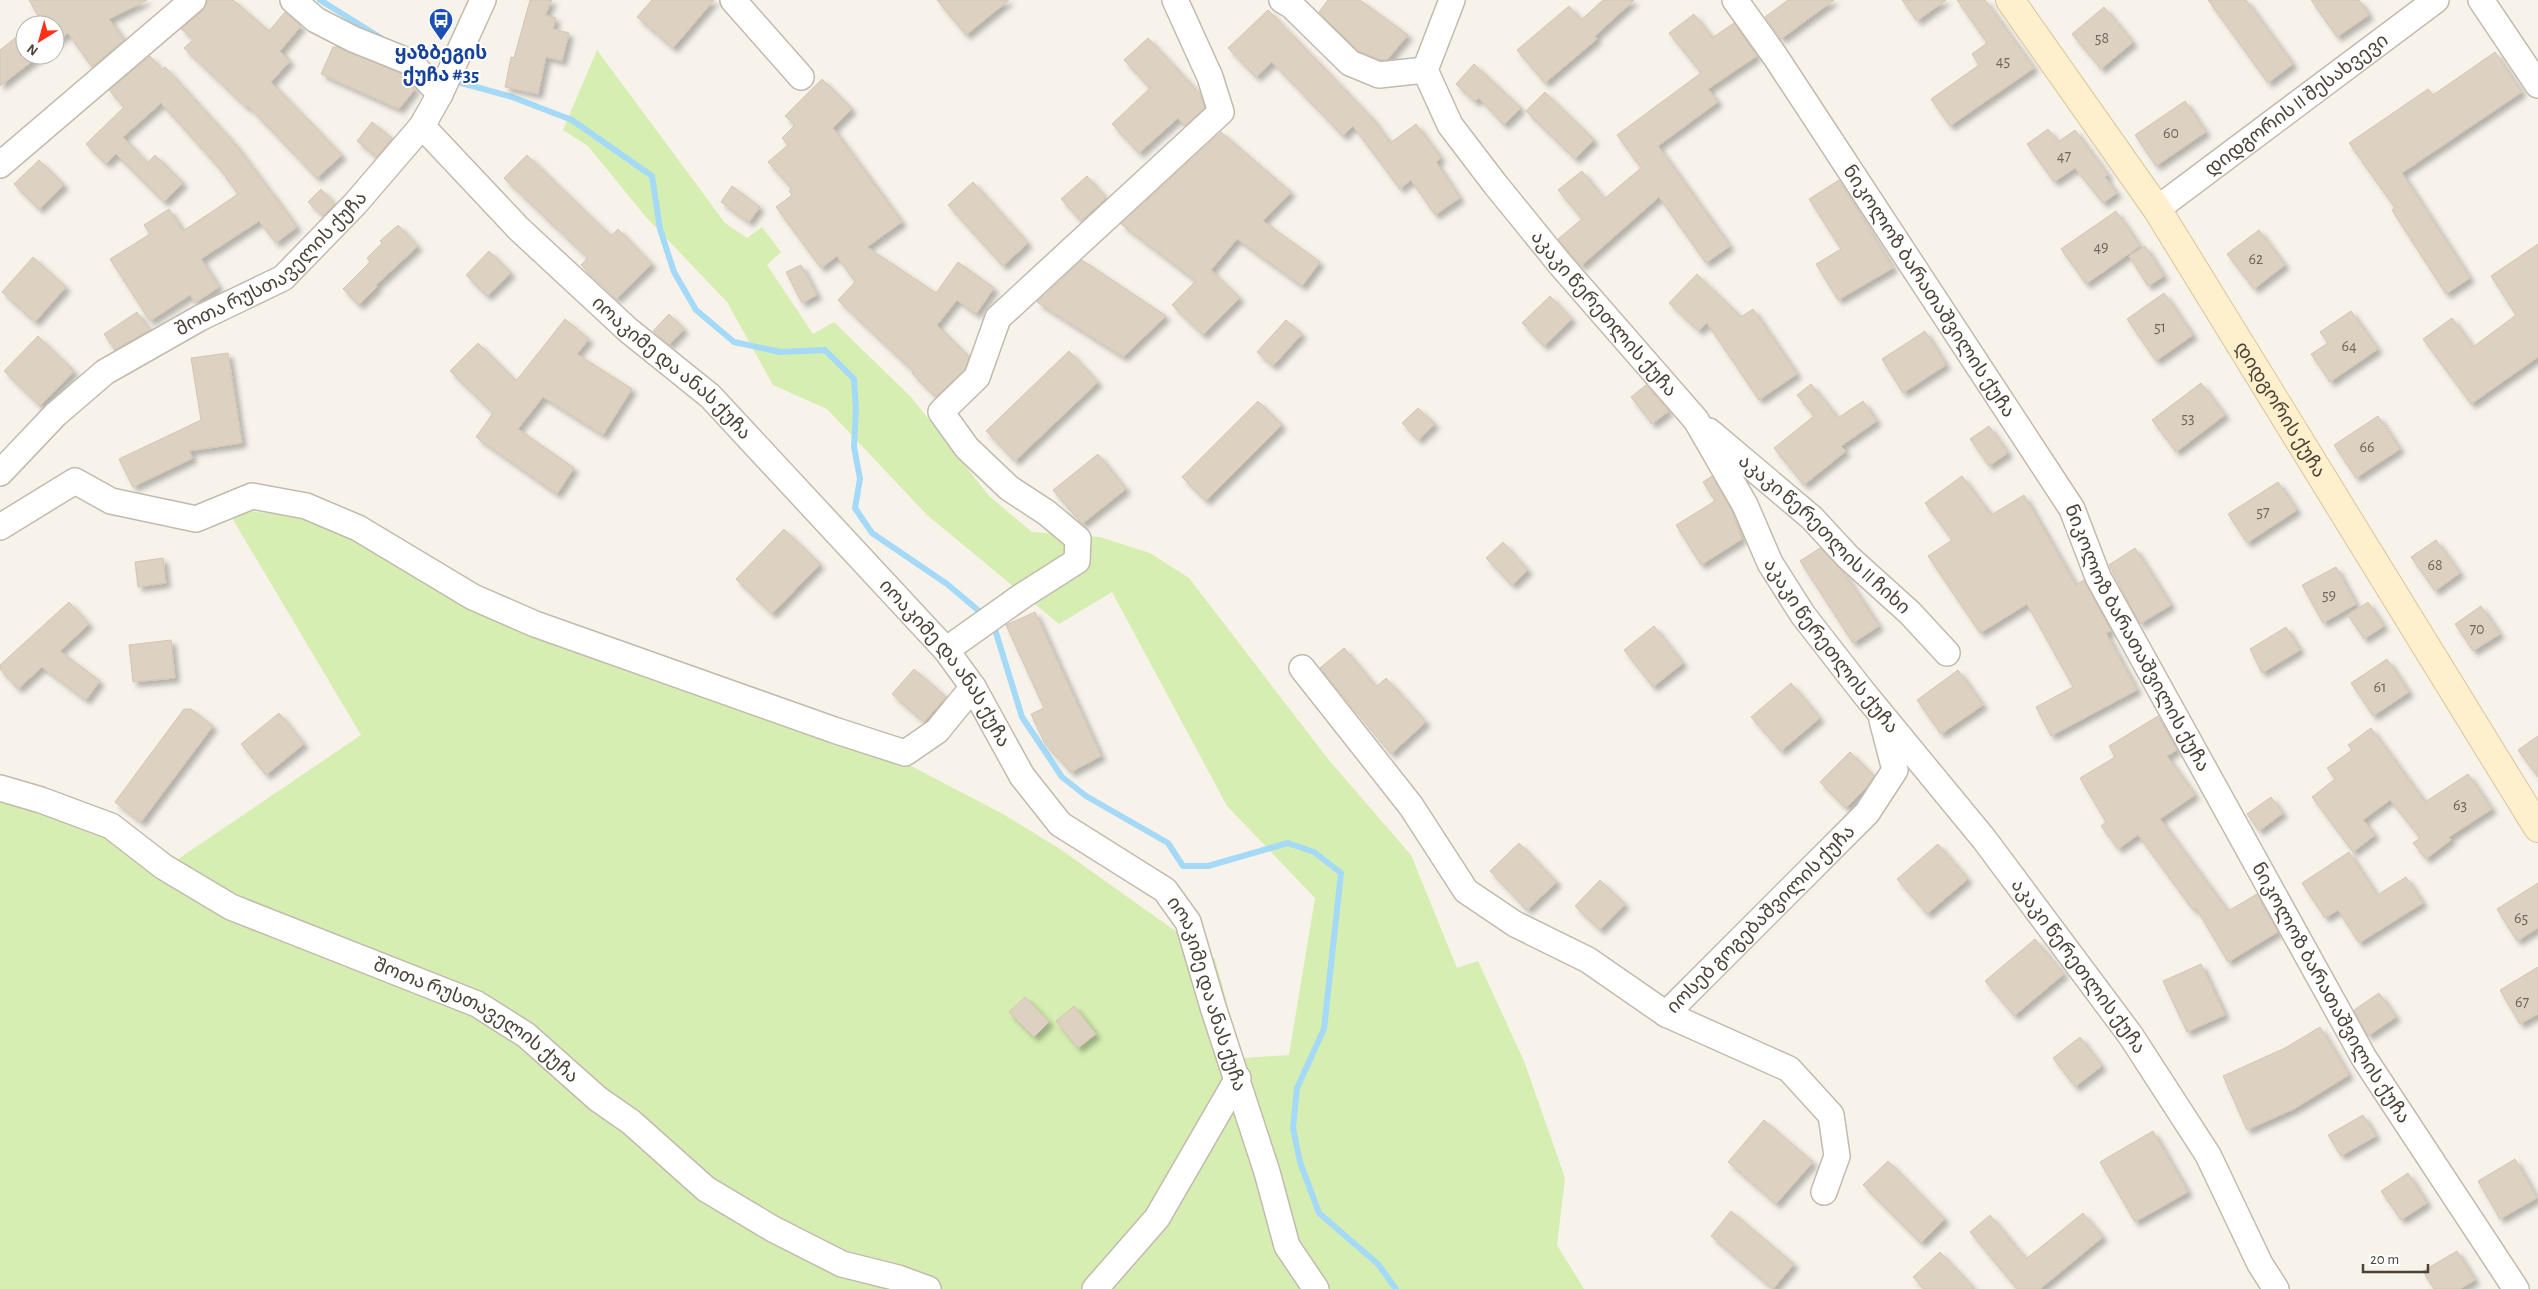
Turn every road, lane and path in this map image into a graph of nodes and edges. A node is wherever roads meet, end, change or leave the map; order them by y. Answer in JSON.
{"nodes":[{"id":1,"x":193,"y":0,"type":"edge"},
{"id":2,"x":293,"y":0,"type":"edge"},
{"id":3,"x":483,"y":0,"type":"edge"},
{"id":4,"x":733,"y":0,"type":"edge"},
{"id":5,"x":1175,"y":0,"type":"edge"},
{"id":6,"x":1282,"y":0,"type":"edge"},
{"id":7,"x":1452,"y":0,"type":"edge"},
{"id":8,"x":1735,"y":0,"type":"edge"},
{"id":9,"x":2010,"y":0,"type":"edge"},
{"id":10,"x":2436,"y":0,"type":"edge"},
{"id":11,"x":2481,"y":0,"type":"edge"},
{"id":12,"x":1425,"y":70,"type":"junction"},
{"id":13,"x":801,"y":77,"type":"dead end"},
{"id":14,"x":2538,"y":85,"type":"edge"},
{"id":15,"x":440,"y":94,"type":"junction"},
{"id":16,"x":422,"y":126,"type":"junction"},
{"id":17,"x":0,"y":165,"type":"edge"},
{"id":18,"x":2157,"y":209,"type":"junction"},
{"id":19,"x":1696,"y":420,"type":"junction"},
{"id":20,"x":0,"y":473,"type":"edge"},
{"id":21,"x":0,"y":527,"type":"edge"},
{"id":22,"x":946,"y":650,"type":"junction"},
{"id":23,"x":1947,"y":653,"type":"dead end"},
{"id":24,"x":1302,"y":668,"type":"dead end"},
{"id":25,"x":973,"y":687,"type":"junction"},
{"id":26,"x":1880,"y":712,"type":"junction"},
{"id":27,"x":0,"y":788,"type":"edge"},
{"id":28,"x":2538,"y":828,"type":"edge"},
{"id":29,"x":1666,"y":1014,"type":"junction"},
{"id":30,"x":1238,"y":1078,"type":"junction"},
{"id":31,"x":1824,"y":1192,"type":"dead end"},
{"id":32,"x":928,"y":1289,"type":"edge"},
{"id":33,"x":1095,"y":1289,"type":"edge"},
{"id":34,"x":1316,"y":1289,"type":"edge"},
{"id":35,"x":2276,"y":1289,"type":"edge"},
{"id":36,"x":2516,"y":1289,"type":"edge"}],
"edges":[{"from":1,"to":17,"type":"street"},
{"from":2,"to":15,"type":"street"},
{"from":3,"to":15,"type":"street","name":"შოთა რუსთაველის ქუჩა"},
{"from":4,"to":13,"type":"street"},
{"from":5,"to":22,"type":"street"},
{"from":6,"to":12,"type":"street"},
{"from":7,"to":12,"type":"street"},
{"from":8,"to":36,"type":"street","name":"ნიკოლოზ ბარათაშვილის ქუჩა"},
{"from":9,"to":18,"type":"street","name":"დიდგორის ქუჩა"},
{"from":10,"to":18,"type":"street","name":"დიდგორის II შესახვევი"},
{"from":11,"to":14,"type":"street"},
{"from":12,"to":19,"type":"street","name":"აკაკი წერეთლის ქუჩა"},
{"from":15,"to":16,"type":"street","name":"შოთა რუსთაველის ქუჩა"},
{"from":16,"to":20,"type":"street","name":"შოთა რუსთაველის ქუჩა"},
{"from":16,"to":22,"type":"street","name":"იოაკიმე და ანას ქუჩა"},
{"from":18,"to":28,"type":"street","name":"დიდგორის ქუჩა"},
{"from":19,"to":23,"type":"street","name":"აკაკი წერეთლის II ჩიხი"},
{"from":19,"to":26,"type":"street","name":"აკაკი წერეთლის ქუჩა"},
{"from":21,"to":25,"type":"street"},
{"from":22,"to":25,"type":"street","name":"იოაკიმე და ანას ქუჩა"},
{"from":24,"to":29,"type":"street"},
{"from":25,"to":30,"type":"street","name":"იოაკიმე და ანას ქუჩა"},
{"from":26,"to":29,"type":"street","name":"იოსებ გოგებაშვილის ქუჩა"},
{"from":26,"to":35,"type":"street","name":"აკაკი წერეთლის ქუჩა"},
{"from":27,"to":32,"type":"street","name":"შოთა რუსთაველის ქუჩა"},
{"from":29,"to":31,"type":"street","name":"იოსებ გოგებაშვილის ქუჩა"},
{"from":30,"to":33,"type":"street"},
{"from":30,"to":34,"type":"street","name":"იოაკიმე და ანას ქუჩა"}]}
